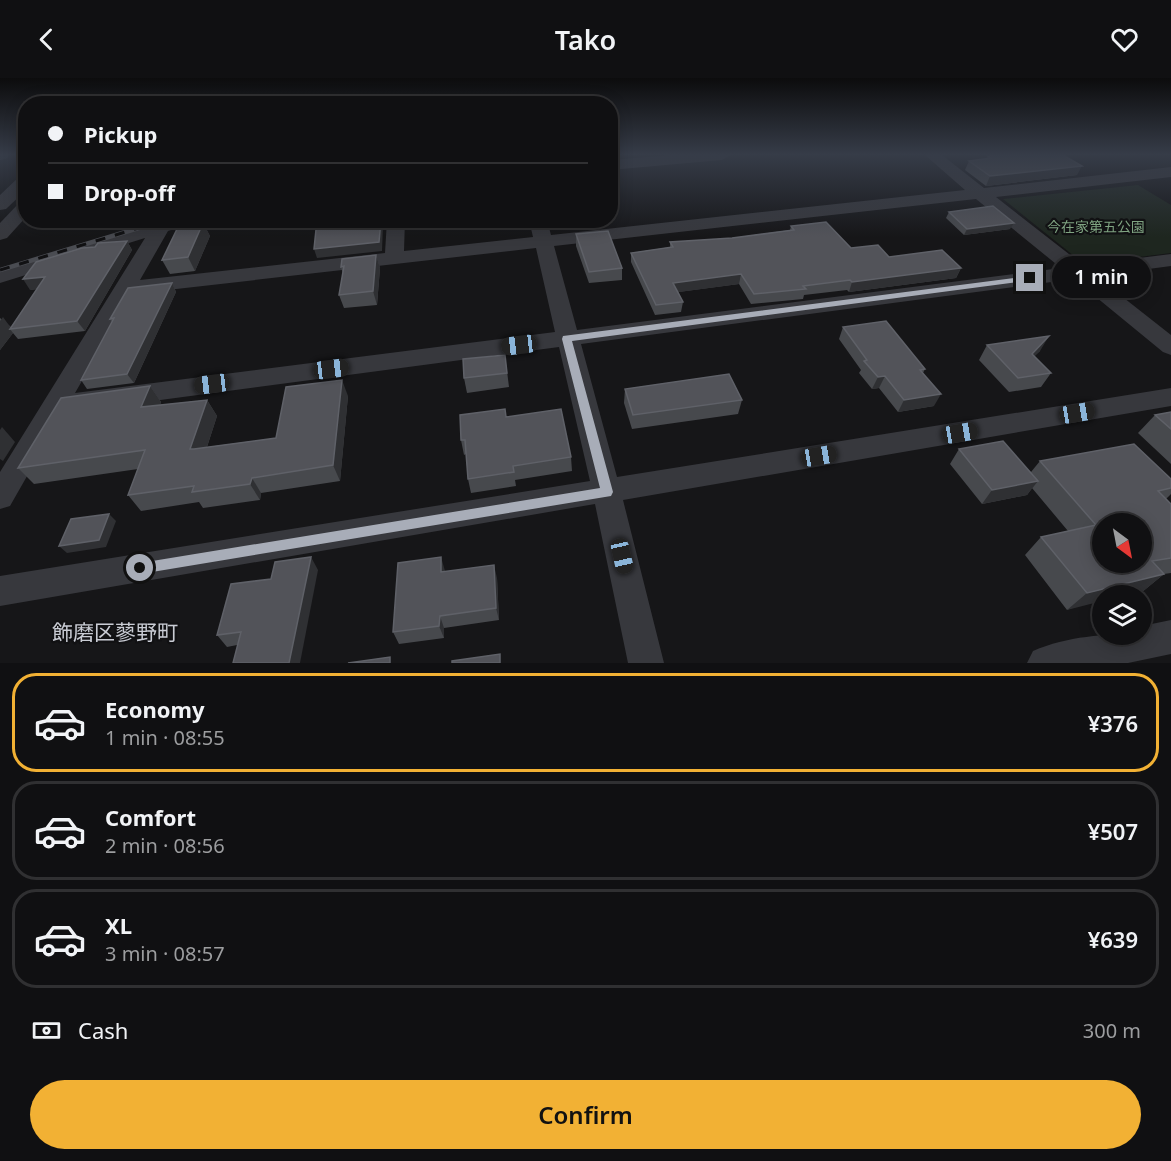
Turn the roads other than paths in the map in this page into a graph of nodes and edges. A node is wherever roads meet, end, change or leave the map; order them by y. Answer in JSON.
{"nodes":[{"id":1,"x":967,"y":182,"type":"edge"},
{"id":2,"x":1083,"y":182,"type":"edge"},
{"id":3,"x":18,"y":188,"type":"edge"},
{"id":4,"x":982,"y":194,"type":"junction"},
{"id":5,"x":0,"y":205,"type":"edge"},
{"id":6,"x":18,"y":215,"type":"edge"},
{"id":7,"x":618,"y":225,"type":"edge"},
{"id":8,"x":158,"y":228,"type":"edge"},
{"id":9,"x":160,"y":228,"type":"edge"},
{"id":10,"x":396,"y":228,"type":"edge"},
{"id":11,"x":587,"y":228,"type":"edge"},
{"id":12,"x":541,"y":232,"type":"edge"},
{"id":13,"x":0,"y":234,"type":"edge"},
{"id":14,"x":394,"y":259,"type":"junction"},
{"id":15,"x":1171,"y":260,"type":"edge"},
{"id":16,"x":1077,"y":272,"type":"junction"},
{"id":17,"x":0,"y":277,"type":"edge"},
{"id":18,"x":126,"y":288,"type":"junction"},
{"id":19,"x":567,"y":339,"type":"junction"},
{"id":20,"x":1171,"y":347,"type":"edge"},
{"id":21,"x":1171,"y":397,"type":"edge"},
{"id":22,"x":56,"y":405,"type":"junction"},
{"id":23,"x":607,"y":492,"type":"junction"},
{"id":24,"x":0,"y":497,"type":"edge"},
{"id":25,"x":0,"y":591,"type":"edge"},
{"id":26,"x":1171,"y":637,"type":"edge"},
{"id":27,"x":646,"y":663,"type":"edge"},
{"id":28,"x":1045,"y":663,"type":"edge"}],
"edges":[{"from":1,"to":4,"type":"street"},
{"from":2,"to":4,"type":"street"},
{"from":3,"to":5,"type":"street"},
{"from":4,"to":7,"type":"street"},
{"from":4,"to":16,"type":"street"},
{"from":6,"to":13,"type":"street"},
{"from":8,"to":17,"type":"street"},
{"from":9,"to":18,"type":"street"},
{"from":10,"to":14,"type":"street"},
{"from":11,"to":12,"type":"street"},
{"from":12,"to":14,"type":"street"},
{"from":12,"to":19,"type":"street"},
{"from":14,"to":18,"type":"street"},
{"from":15,"to":16,"type":"street"},
{"from":16,"to":19,"type":"street"},
{"from":16,"to":20,"type":"street"},
{"from":18,"to":22,"type":"street"},
{"from":19,"to":22,"type":"street"},
{"from":19,"to":23,"type":"street"},
{"from":21,"to":23,"type":"street"},
{"from":22,"to":24,"type":"street"},
{"from":23,"to":25,"type":"street"},
{"from":23,"to":27,"type":"street"},
{"from":26,"to":28,"type":"street"}]}
